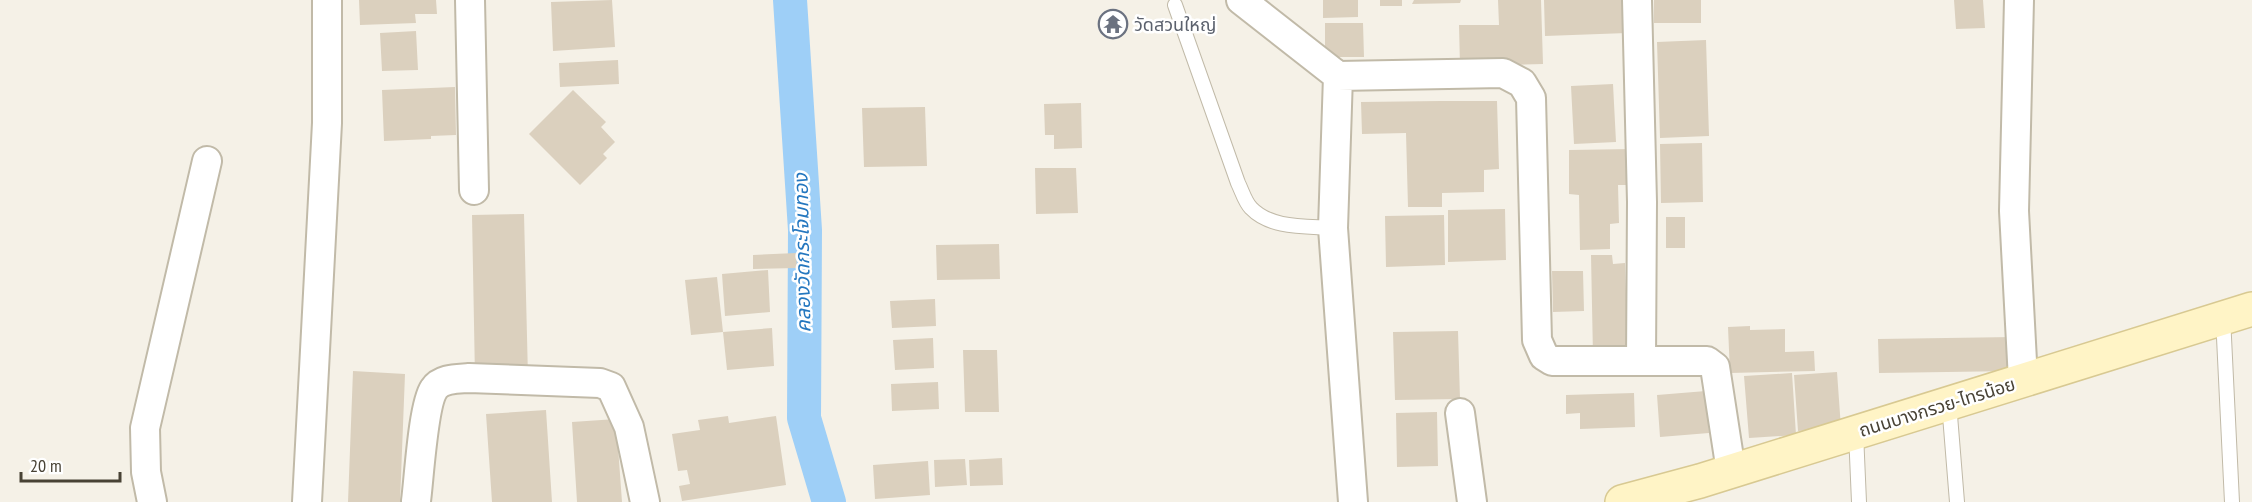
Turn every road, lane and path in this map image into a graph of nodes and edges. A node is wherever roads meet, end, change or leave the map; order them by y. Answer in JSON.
{"nodes":[{"id":1,"x":327,"y":0,"type":"edge"},
{"id":2,"x":470,"y":0,"type":"edge"},
{"id":3,"x":1241,"y":0,"type":"edge"},
{"id":4,"x":1637,"y":0,"type":"edge"},
{"id":5,"x":2019,"y":0,"type":"edge"},
{"id":6,"x":1175,"y":5,"type":"dead end"},
{"id":7,"x":1338,"y":76,"type":"junction"},
{"id":8,"x":207,"y":161,"type":"dead end"},
{"id":9,"x":474,"y":190,"type":"dead end"},
{"id":10,"x":1333,"y":228,"type":"junction"},
{"id":11,"x":2237,"y":313,"type":"edge"},
{"id":12,"x":1641,"y":361,"type":"junction"},
{"id":13,"x":2023,"y":380,"type":"junction"},
{"id":14,"x":1949,"y":403,"type":"junction"},
{"id":15,"x":1460,"y":412,"type":"dead end"},
{"id":16,"x":1856,"y":433,"type":"junction"},
{"id":17,"x":1731,"y":471,"type":"junction"},
{"id":18,"x":1700,"y":492,"type":"edge"},
{"id":19,"x":416,"y":501,"type":"edge"},
{"id":20,"x":152,"y":502,"type":"edge"},
{"id":21,"x":306,"y":502,"type":"edge"},
{"id":22,"x":645,"y":502,"type":"edge"},
{"id":23,"x":1353,"y":502,"type":"edge"},
{"id":24,"x":1472,"y":502,"type":"edge"},
{"id":25,"x":1622,"y":502,"type":"edge"},
{"id":26,"x":1859,"y":502,"type":"edge"},
{"id":27,"x":1957,"y":502,"type":"edge"},
{"id":28,"x":2232,"y":502,"type":"edge"}],
"edges":[{"from":1,"to":21,"type":"street"},
{"from":2,"to":9,"type":"street"},
{"from":3,"to":7,"type":"street"},
{"from":4,"to":12,"type":"street"},
{"from":5,"to":13,"type":"street"},
{"from":6,"to":10,"type":"lane"},
{"from":7,"to":10,"type":"street"},
{"from":7,"to":12,"type":"street"},
{"from":8,"to":20,"type":"street"},
{"from":10,"to":23,"type":"street"},
{"from":11,"to":13,"type":"main road","name":"ถนนบางกรวย-ไทรน้อย"},
{"from":11,"to":28,"type":"lane"},
{"from":12,"to":17,"type":"street"},
{"from":13,"to":14,"type":"main road","name":"ถนนบางกรวย-ไทรน้อย"},
{"from":14,"to":16,"type":"main road","name":"ถนนบางกรวย-ไทรน้อย"},
{"from":14,"to":27,"type":"lane"},
{"from":15,"to":24,"type":"street"},
{"from":16,"to":17,"type":"main road","name":"ถนนบางกรวย-ไทรน้อย"},
{"from":16,"to":26,"type":"lane"},
{"from":17,"to":18,"type":"main road","name":"ถนนบางกรวย-ไทรน้อย"},
{"from":18,"to":25,"type":"main road","name":"ถนนบางกรวย-ไทรน้อย"},
{"from":19,"to":22,"type":"street"}]}
